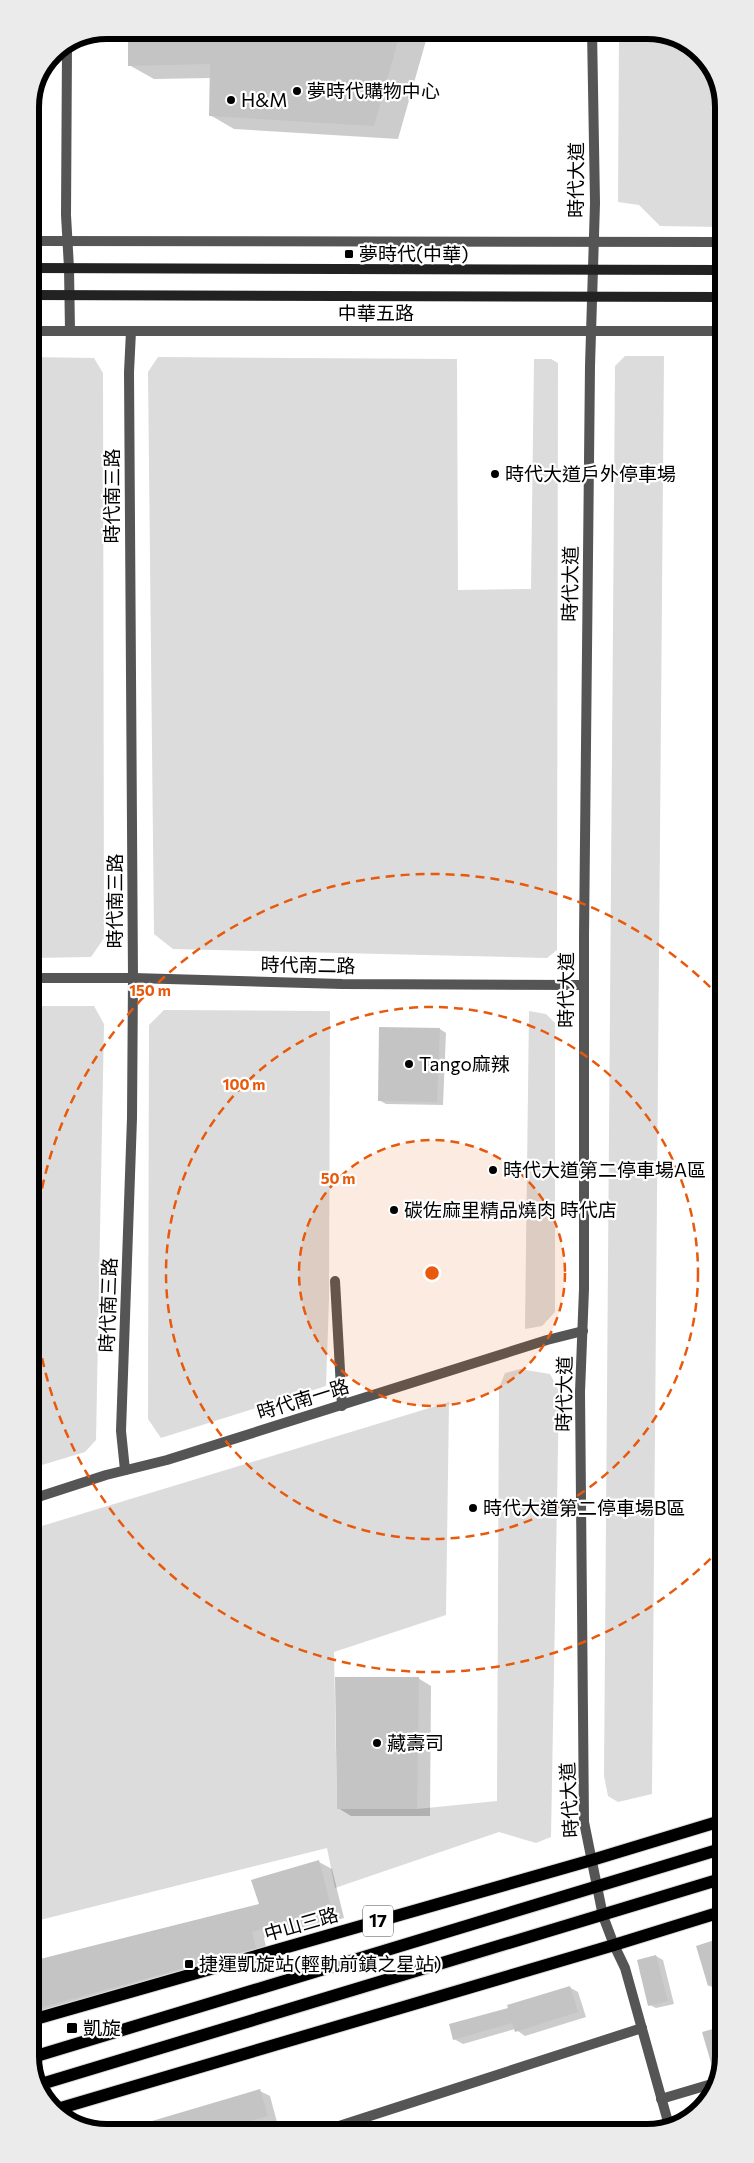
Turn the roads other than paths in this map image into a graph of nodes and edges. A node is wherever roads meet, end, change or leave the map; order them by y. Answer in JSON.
{"nodes":[{"id":1,"x":592,"y":39,"type":"edge"},
{"id":2,"x":66,"y":53,"type":"edge"},
{"id":3,"x":39,"y":241,"type":"edge"},
{"id":4,"x":67,"y":242,"type":"junction"},
{"id":5,"x":715,"y":242,"type":"edge"},
{"id":6,"x":593,"y":243,"type":"junction"},
{"id":7,"x":39,"y":268,"type":"edge"},
{"id":8,"x":69,"y":268,"type":"junction"},
{"id":9,"x":592,"y":269,"type":"junction"},
{"id":10,"x":715,"y":270,"type":"edge"},
{"id":11,"x":39,"y":295,"type":"edge"},
{"id":12,"x":69,"y":295,"type":"junction"},
{"id":13,"x":591,"y":297,"type":"junction"},
{"id":14,"x":715,"y":297,"type":"edge"},
{"id":15,"x":591,"y":330,"type":"junction"},
{"id":16,"x":39,"y":331,"type":"edge"},
{"id":17,"x":70,"y":331,"type":"junction"},
{"id":18,"x":131,"y":331,"type":"junction"},
{"id":19,"x":715,"y":331,"type":"edge"},
{"id":20,"x":39,"y":978,"type":"edge"},
{"id":21,"x":133,"y":978,"type":"junction"},
{"id":22,"x":584,"y":984,"type":"junction"},
{"id":23,"x":335,"y":1282,"type":"dead end"},
{"id":24,"x":583,"y":1332,"type":"junction"},
{"id":25,"x":342,"y":1406,"type":"junction"},
{"id":26,"x":125,"y":1470,"type":"junction"},
{"id":27,"x":39,"y":1497,"type":"edge"},
{"id":28,"x":715,"y":1823,"type":"edge"},
{"id":29,"x":715,"y":1851,"type":"edge"},
{"id":30,"x":592,"y":1860,"type":"junction"},
{"id":31,"x":715,"y":1881,"type":"edge"},
{"id":32,"x":597,"y":1887,"type":"junction"},
{"id":33,"x":715,"y":1913,"type":"edge"},
{"id":34,"x":603,"y":1916,"type":"junction"},
{"id":35,"x":614,"y":1945,"type":"junction"},
{"id":36,"x":39,"y":2018,"type":"edge"},
{"id":37,"x":642,"y":2028,"type":"junction"},
{"id":38,"x":39,"y":2055,"type":"edge"},
{"id":39,"x":44,"y":2083,"type":"edge"},
{"id":40,"x":709,"y":2085,"type":"edge"},
{"id":41,"x":661,"y":2099,"type":"junction"},
{"id":42,"x":62,"y":2107,"type":"edge"},
{"id":43,"x":668,"y":2121,"type":"edge"},
{"id":44,"x":345,"y":2124,"type":"edge"}],
"edges":[{"from":1,"to":6,"type":"street","name":"時代大道"},
{"from":2,"to":4,"type":"street"},
{"from":3,"to":4,"type":"street"},
{"from":4,"to":6,"type":"street"},
{"from":4,"to":8,"type":"street"},
{"from":5,"to":6,"type":"street"},
{"from":6,"to":9,"type":"street","name":"時代大道"},
{"from":7,"to":8,"type":"main road"},
{"from":8,"to":9,"type":"main road"},
{"from":8,"to":12,"type":"street"},
{"from":9,"to":10,"type":"main road"},
{"from":9,"to":13,"type":"street","name":"時代大道"},
{"from":11,"to":12,"type":"main road","name":"中華五路"},
{"from":12,"to":13,"type":"main road","name":"中華五路"},
{"from":12,"to":17,"type":"street"},
{"from":13,"to":14,"type":"main road","name":"中華五路"},
{"from":13,"to":15,"type":"street","name":"時代大道"},
{"from":15,"to":18,"type":"street","name":"中華五路"},
{"from":15,"to":19,"type":"street","name":"中華五路"},
{"from":15,"to":22,"type":"street","name":"時代大道"},
{"from":16,"to":17,"type":"street","name":"中華五路"},
{"from":17,"to":18,"type":"street","name":"中華五路"},
{"from":18,"to":21,"type":"street","name":"時代南三路"},
{"from":20,"to":21,"type":"street","name":"時代南二路"},
{"from":21,"to":22,"type":"street","name":"時代南二路"},
{"from":21,"to":26,"type":"street","name":"時代南三路"},
{"from":22,"to":24,"type":"street","name":"時代大道"},
{"from":23,"to":25,"type":"street"},
{"from":24,"to":25,"type":"street","name":"時代南一路"},
{"from":24,"to":30,"type":"street","name":"時代大道"},
{"from":25,"to":26,"type":"street","name":"時代南一路"},
{"from":26,"to":27,"type":"street","name":"時代南一路"},
{"from":28,"to":30,"type":"main road","name":"中山三路","number":"17"},
{"from":29,"to":32,"type":"main road","number":"17"},
{"from":30,"to":32,"type":"street","name":"時代大道"},
{"from":30,"to":36,"type":"main road","name":"中山三路","number":"17"},
{"from":31,"to":34,"type":"main road"},
{"from":32,"to":34,"type":"street","name":"時代大道"},
{"from":32,"to":38,"type":"main road","number":"17"},
{"from":33,"to":35,"type":"main road"},
{"from":34,"to":35,"type":"street","name":"時代大道"},
{"from":34,"to":39,"type":"main road"},
{"from":35,"to":37,"type":"street","name":"時代大道"},
{"from":35,"to":42,"type":"main road"},
{"from":37,"to":41,"type":"street","name":"時代大道"},
{"from":37,"to":44,"type":"street"},
{"from":40,"to":41,"type":"street"},
{"from":41,"to":43,"type":"street","name":"時代大道"}]}
